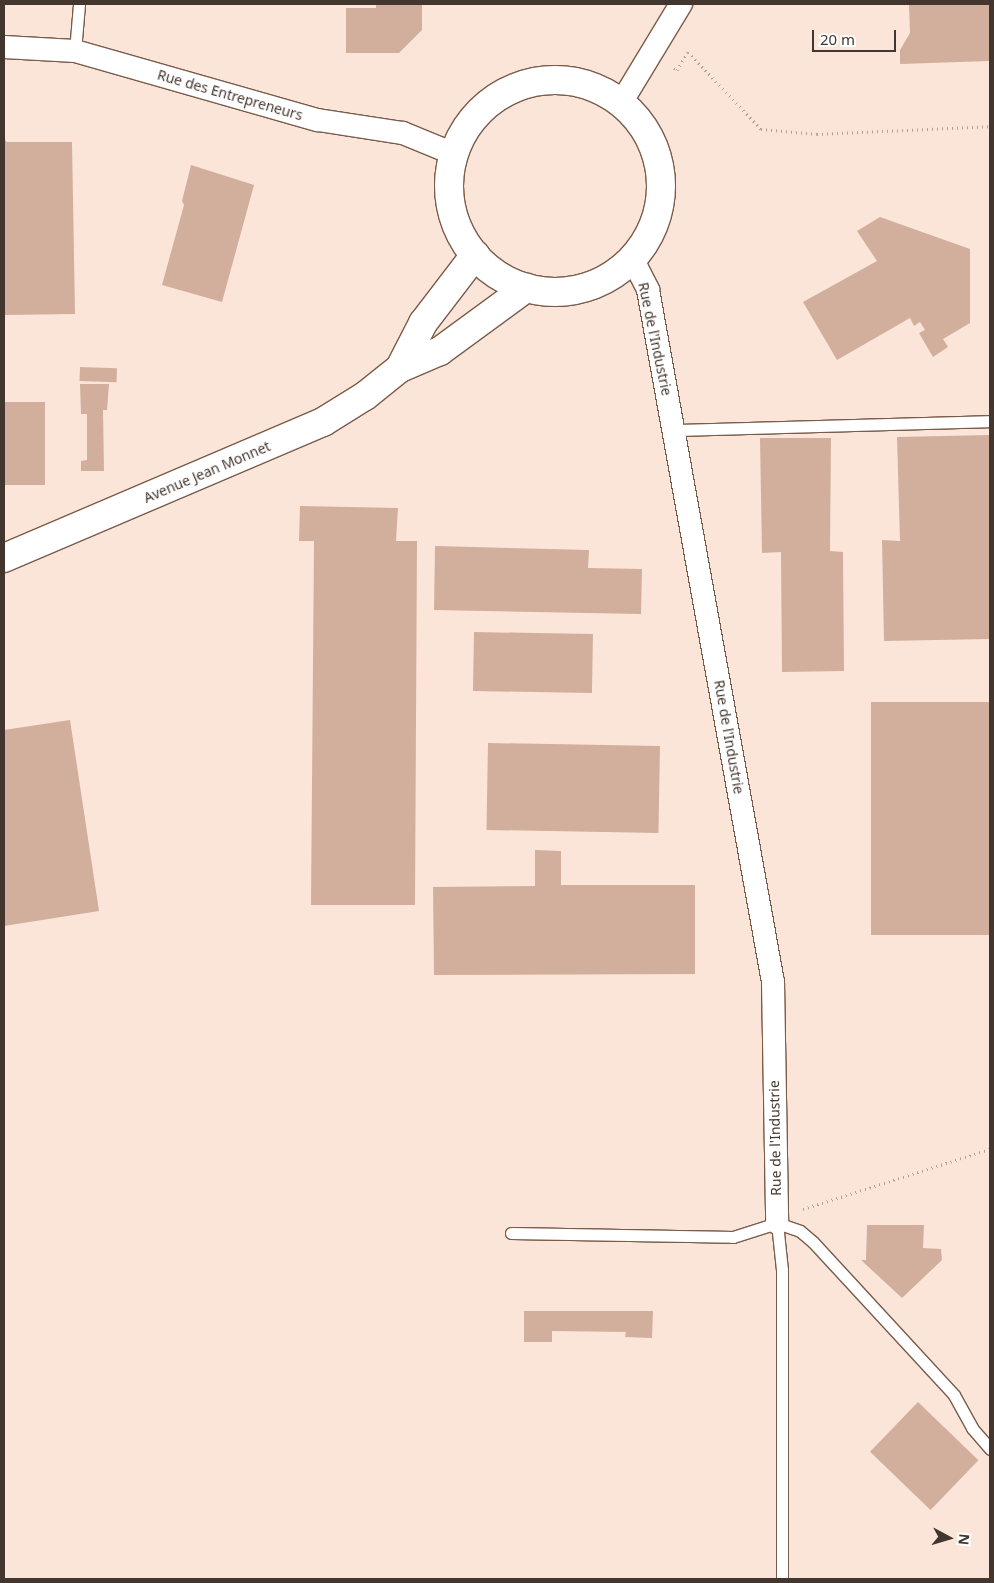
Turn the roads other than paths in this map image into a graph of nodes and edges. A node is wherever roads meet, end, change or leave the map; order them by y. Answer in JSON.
{"nodes":[{"id":1,"x":79,"y":4,"type":"edge"},
{"id":2,"x":681,"y":4,"type":"edge"},
{"id":3,"x":4,"y":48,"type":"edge"},
{"id":4,"x":75,"y":51,"type":"junction"},
{"id":5,"x":621,"y":103,"type":"junction"},
{"id":6,"x":454,"y":154,"type":"junction"},
{"id":7,"x":475,"y":255,"type":"junction"},
{"id":8,"x":632,"y":258,"type":"junction"},
{"id":9,"x":526,"y":288,"type":"junction"},
{"id":10,"x":400,"y":368,"type":"junction"},
{"id":11,"x":990,"y":421,"type":"edge"},
{"id":12,"x":674,"y":430,"type":"junction"},
{"id":13,"x":4,"y":558,"type":"edge"},
{"id":14,"x":777,"y":1223,"type":"junction"},
{"id":15,"x":511,"y":1233,"type":"dead end"},
{"id":16,"x":990,"y":1449,"type":"edge"},
{"id":17,"x":782,"y":1579,"type":"edge"}],
"edges":[{"from":1,"to":4,"type":"lane"},
{"from":2,"to":5,"type":"street"},
{"from":3,"to":4,"type":"street","name":"Rue des Entrepreneurs"},
{"from":4,"to":6,"type":"street","name":"Rue des Entrepreneurs"},
{"from":5,"to":6,"type":"street"},
{"from":5,"to":8,"type":"street"},
{"from":6,"to":7,"type":"street"},
{"from":7,"to":9,"type":"street"},
{"from":7,"to":10,"type":"street","name":"Avenue Jean Monnet"},
{"from":8,"to":9,"type":"street"},
{"from":8,"to":12,"type":"street","name":"Rue de l'Industrie"},
{"from":9,"to":10,"type":"street","name":"Avenue Jean Monnet"},
{"from":10,"to":13,"type":"street","name":"Avenue Jean Monnet"},
{"from":11,"to":12,"type":"lane"},
{"from":12,"to":14,"type":"street","name":"Rue de l'Industrie"},
{"from":14,"to":15,"type":"lane"},
{"from":14,"to":16,"type":"lane"},
{"from":14,"to":17,"type":"lane"}]}
